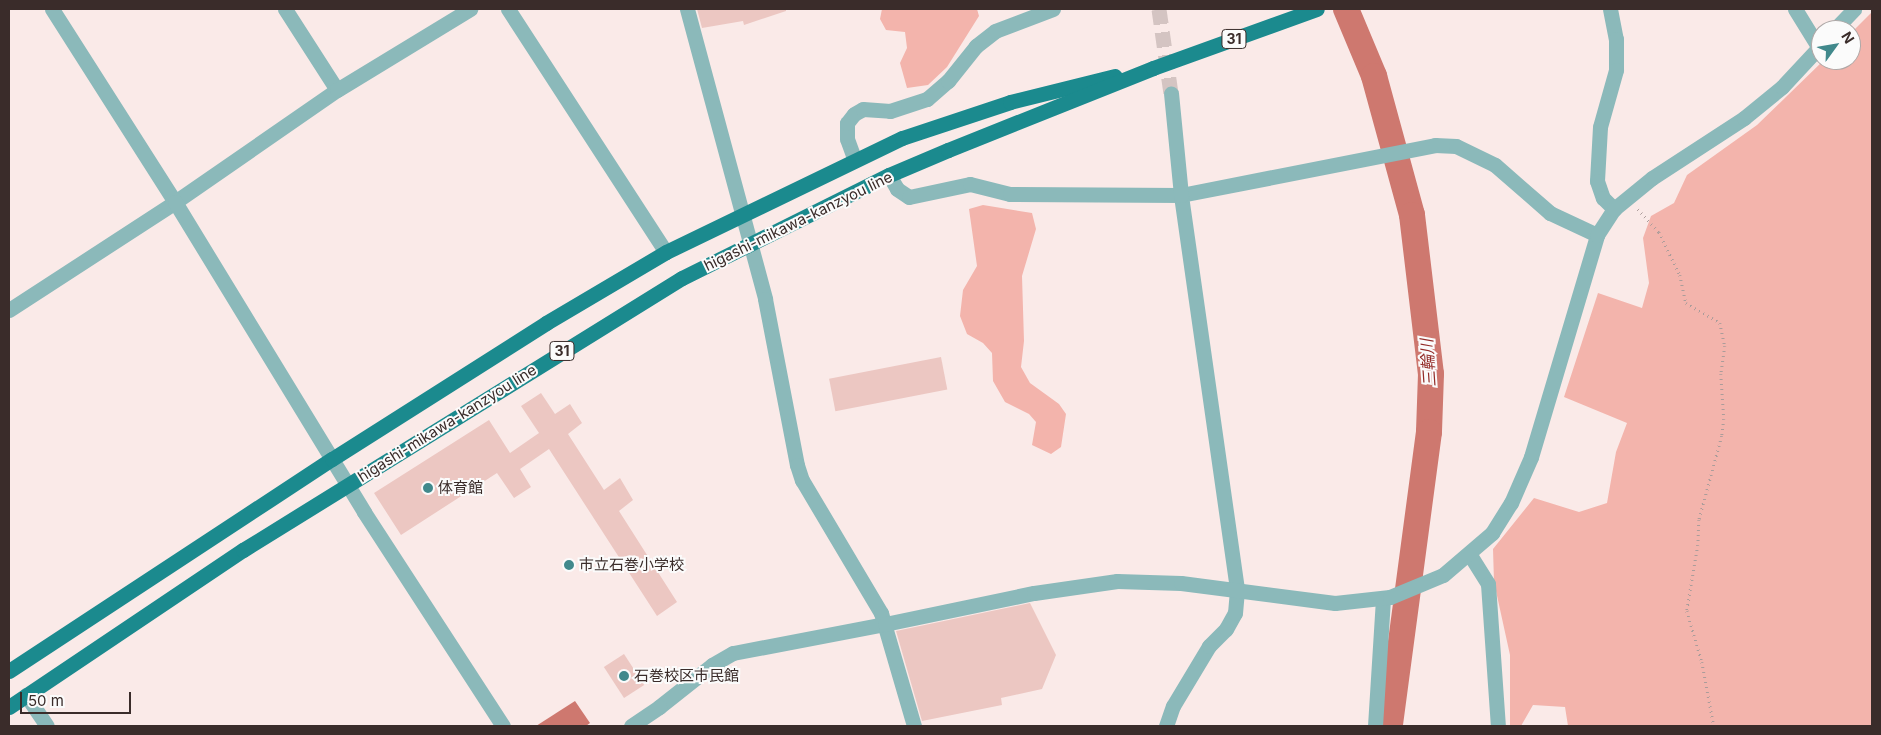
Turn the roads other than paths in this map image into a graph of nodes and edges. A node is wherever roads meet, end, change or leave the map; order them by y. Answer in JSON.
{"nodes":[{"id":1,"x":52,"y":9,"type":"edge"},
{"id":2,"x":285,"y":9,"type":"edge"},
{"id":3,"x":470,"y":9,"type":"edge"},
{"id":4,"x":508,"y":9,"type":"edge"},
{"id":5,"x":687,"y":9,"type":"edge"},
{"id":6,"x":1053,"y":9,"type":"edge"},
{"id":7,"x":1316,"y":9,"type":"edge"},
{"id":8,"x":1610,"y":9,"type":"edge"},
{"id":9,"x":1795,"y":9,"type":"edge"},
{"id":10,"x":1854,"y":9,"type":"edge"},
{"id":11,"x":1844,"y":20,"type":"edge"},
{"id":12,"x":1811,"y":33,"type":"edge"},
{"id":13,"x":1811,"y":56,"type":"edge"},
{"id":14,"x":1154,"y":68,"type":"junction"},
{"id":15,"x":337,"y":90,"type":"junction"},
{"id":16,"x":1171,"y":93,"type":"tunnel mouth"},
{"id":17,"x":854,"y":158,"type":"junction"},
{"id":18,"x":889,"y":175,"type":"junction"},
{"id":19,"x":1181,"y":195,"type":"junction"},
{"id":20,"x":175,"y":202,"type":"junction"},
{"id":21,"x":1614,"y":209,"type":"junction"},
{"id":22,"x":742,"y":214,"type":"junction"},
{"id":23,"x":1597,"y":235,"type":"junction"},
{"id":24,"x":749,"y":243,"type":"junction"},
{"id":25,"x":666,"y":252,"type":"junction"},
{"id":26,"x":9,"y":310,"type":"edge"},
{"id":27,"x":332,"y":459,"type":"junction"},
{"id":28,"x":348,"y":485,"type":"junction"},
{"id":29,"x":1470,"y":554,"type":"junction"},
{"id":30,"x":1237,"y":589,"type":"junction"},
{"id":31,"x":1386,"y":598,"type":"junction"},
{"id":32,"x":885,"y":624,"type":"junction"},
{"id":33,"x":9,"y":670,"type":"edge"},
{"id":34,"x":26,"y":695,"type":"junction"},
{"id":35,"x":9,"y":706,"type":"edge"},
{"id":36,"x":47,"y":726,"type":"edge"},
{"id":37,"x":503,"y":726,"type":"edge"},
{"id":38,"x":630,"y":726,"type":"edge"},
{"id":39,"x":914,"y":726,"type":"edge"},
{"id":40,"x":1166,"y":726,"type":"edge"},
{"id":41,"x":1375,"y":726,"type":"edge"},
{"id":42,"x":1498,"y":726,"type":"edge"}],
"edges":[{"from":1,"to":20,"type":"street"},
{"from":2,"to":15,"type":"street"},
{"from":3,"to":15,"type":"street"},
{"from":4,"to":25,"type":"street"},
{"from":5,"to":22,"type":"street"},
{"from":6,"to":17,"type":"street"},
{"from":7,"to":14,"type":"main road","name":"higashi-mikawa-kanzyou line","number":"31"},
{"from":8,"to":21,"type":"street"},
{"from":9,"to":12,"type":"street"},
{"from":10,"to":11,"type":"street"},
{"from":13,"to":21,"type":"street"},
{"from":14,"to":17,"type":"main road","name":"higashi-mikawa-kanzyou line","number":"31"},
{"from":14,"to":18,"type":"main road","name":"higashi-mikawa-kanzyou line","number":"31"},
{"from":15,"to":20,"type":"street"},
{"from":16,"to":19,"type":"street"},
{"from":17,"to":22,"type":"main road","name":"higashi-mikawa-kanzyou line","number":"31"},
{"from":18,"to":19,"type":"street"},
{"from":18,"to":24,"type":"main road","name":"higashi-mikawa-kanzyou line","number":"31"},
{"from":19,"to":23,"type":"street"},
{"from":19,"to":30,"type":"street"},
{"from":20,"to":26,"type":"street"},
{"from":20,"to":27,"type":"street"},
{"from":21,"to":23,"type":"street"},
{"from":22,"to":24,"type":"street"},
{"from":22,"to":25,"type":"main road","name":"higashi-mikawa-kanzyou line","number":"31"},
{"from":23,"to":29,"type":"street"},
{"from":24,"to":28,"type":"main road","name":"higashi-mikawa-kanzyou line","number":"31"},
{"from":24,"to":32,"type":"street"},
{"from":25,"to":27,"type":"main road","name":"higashi-mikawa-kanzyou line","number":"31"},
{"from":27,"to":28,"type":"street"},
{"from":27,"to":33,"type":"main road","name":"higashi-mikawa-kanzyou line","number":"31"},
{"from":28,"to":34,"type":"main road","name":"higashi-mikawa-kanzyou line","number":"31"},
{"from":28,"to":37,"type":"street"},
{"from":29,"to":31,"type":"street"},
{"from":29,"to":42,"type":"street"},
{"from":30,"to":31,"type":"street"},
{"from":30,"to":32,"type":"street"},
{"from":30,"to":40,"type":"street"},
{"from":31,"to":41,"type":"street"},
{"from":32,"to":38,"type":"street"},
{"from":32,"to":39,"type":"street"},
{"from":34,"to":35,"type":"main road","name":"higashi-mikawa-kanzyou line","number":"31"},
{"from":34,"to":36,"type":"street"}]}
